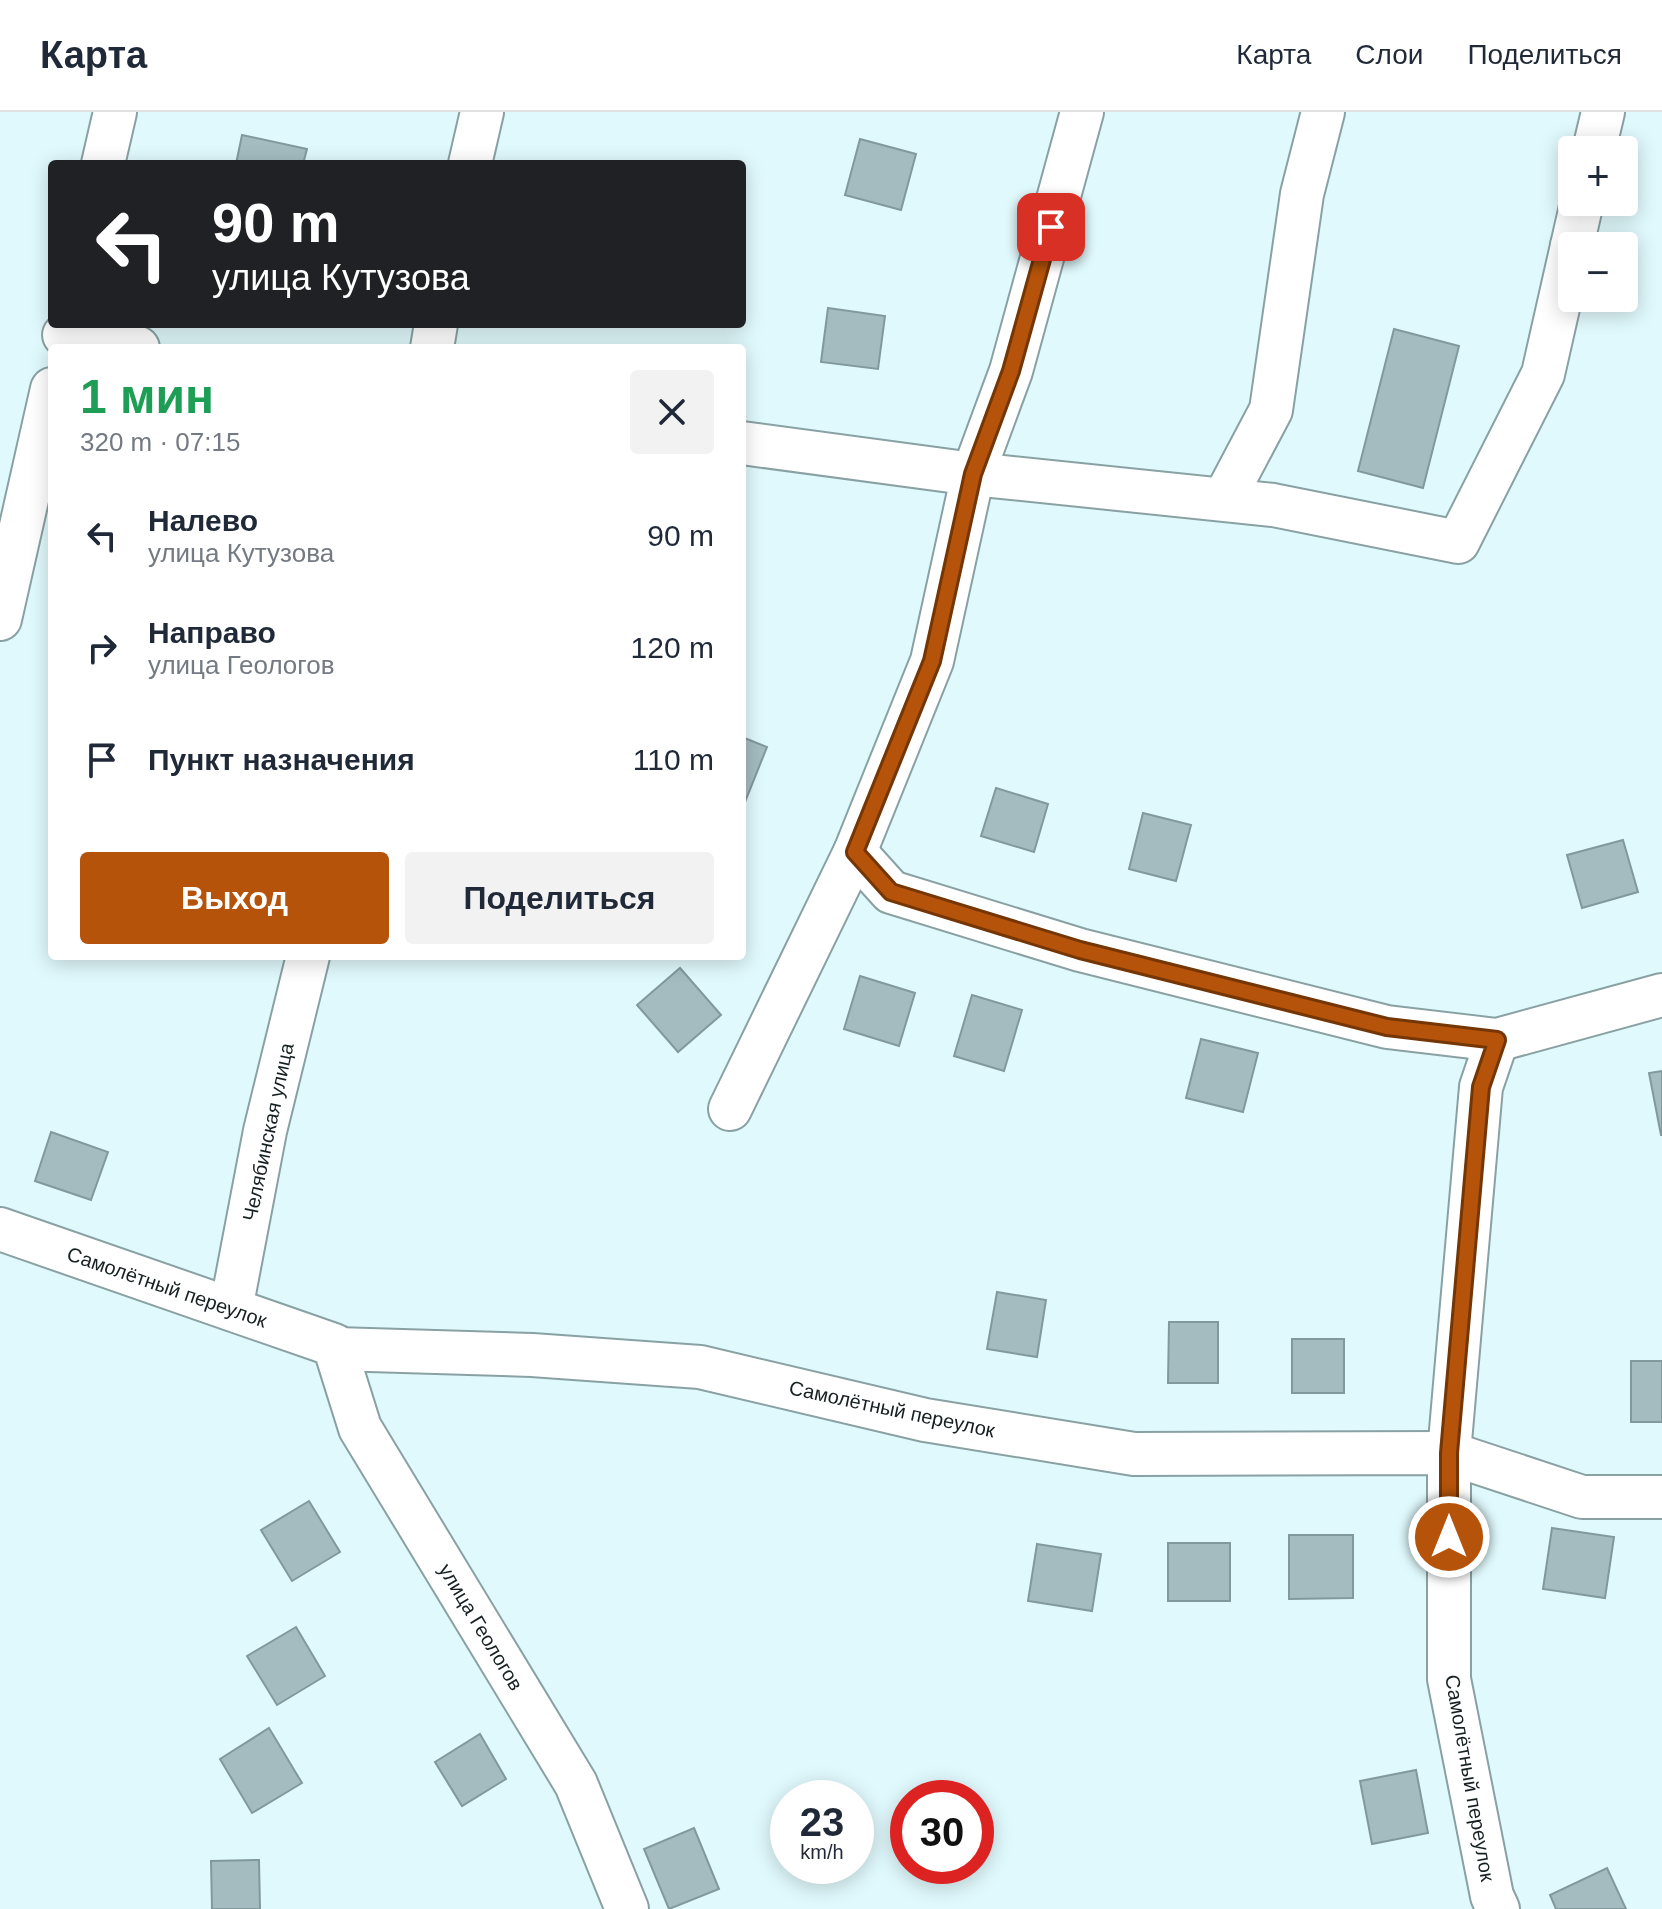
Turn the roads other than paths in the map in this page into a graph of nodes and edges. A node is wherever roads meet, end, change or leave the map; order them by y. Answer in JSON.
{"nodes":[{"id":1,"x":115,"y":112,"type":"edge"},
{"id":2,"x":482,"y":112,"type":"edge"},
{"id":3,"x":1082,"y":112,"type":"edge"},
{"id":4,"x":1323,"y":112,"type":"edge"},
{"id":5,"x":1603,"y":112,"type":"edge"},
{"id":6,"x":1597,"y":136,"type":"edge"},
{"id":7,"x":104,"y":160,"type":"edge"},
{"id":8,"x":471,"y":160,"type":"edge"},
{"id":9,"x":1558,"y":308,"type":"edge"},
{"id":10,"x":64,"y":336,"type":"edge"},
{"id":11,"x":113,"y":344,"type":"edge"},
{"id":12,"x":48,"y":407,"type":"edge"},
{"id":13,"x":746,"y":444,"type":"edge"},
{"id":14,"x":973,"y":474,"type":"junction"},
{"id":15,"x":1224,"y":499,"type":"junction"},
{"id":16,"x":0,"y":619,"type":"edge"},
{"id":17,"x":855,"y":852,"type":"junction"},
{"id":18,"x":307,"y":960,"type":"edge"},
{"id":19,"x":1662,"y":995,"type":"edge"},
{"id":20,"x":1497,"y":1040,"type":"junction"},
{"id":21,"x":730,"y":1109,"type":"dead end"},
{"id":22,"x":0,"y":1229,"type":"edge"},
{"id":23,"x":231,"y":1309,"type":"junction"},
{"id":24,"x":335,"y":1347,"type":"junction"},
{"id":25,"x":1449,"y":1453,"type":"junction"},
{"id":26,"x":1662,"y":1497,"type":"edge"},
{"id":27,"x":627,"y":1909,"type":"edge"},
{"id":28,"x":1498,"y":1909,"type":"edge"}],
"edges":[{"from":1,"to":7,"type":"street"},
{"from":2,"to":8,"type":"street"},
{"from":3,"to":14,"type":"street"},
{"from":4,"to":15,"type":"street"},
{"from":5,"to":6,"type":"street"},
{"from":9,"to":15,"type":"street"},
{"from":10,"to":11,"type":"street"},
{"from":12,"to":16,"type":"street"},
{"from":13,"to":14,"type":"street"},
{"from":14,"to":15,"type":"street"},
{"from":14,"to":17,"type":"street"},
{"from":17,"to":20,"type":"street"},
{"from":17,"to":21,"type":"street"},
{"from":18,"to":23,"type":"street","name":"Челябинская улица"},
{"from":19,"to":20,"type":"street"},
{"from":20,"to":25,"type":"street","name":"Самолётный переулок"},
{"from":22,"to":23,"type":"street","name":"Самолётный переулок"},
{"from":23,"to":24,"type":"street","name":"Самолётный переулок"},
{"from":24,"to":25,"type":"street","name":"Самолётный переулок"},
{"from":24,"to":27,"type":"street","name":"улица Геологов"},
{"from":25,"to":26,"type":"street","name":"Самолётный переулок"},
{"from":25,"to":28,"type":"street","name":"Самолётный переулок"}]}
